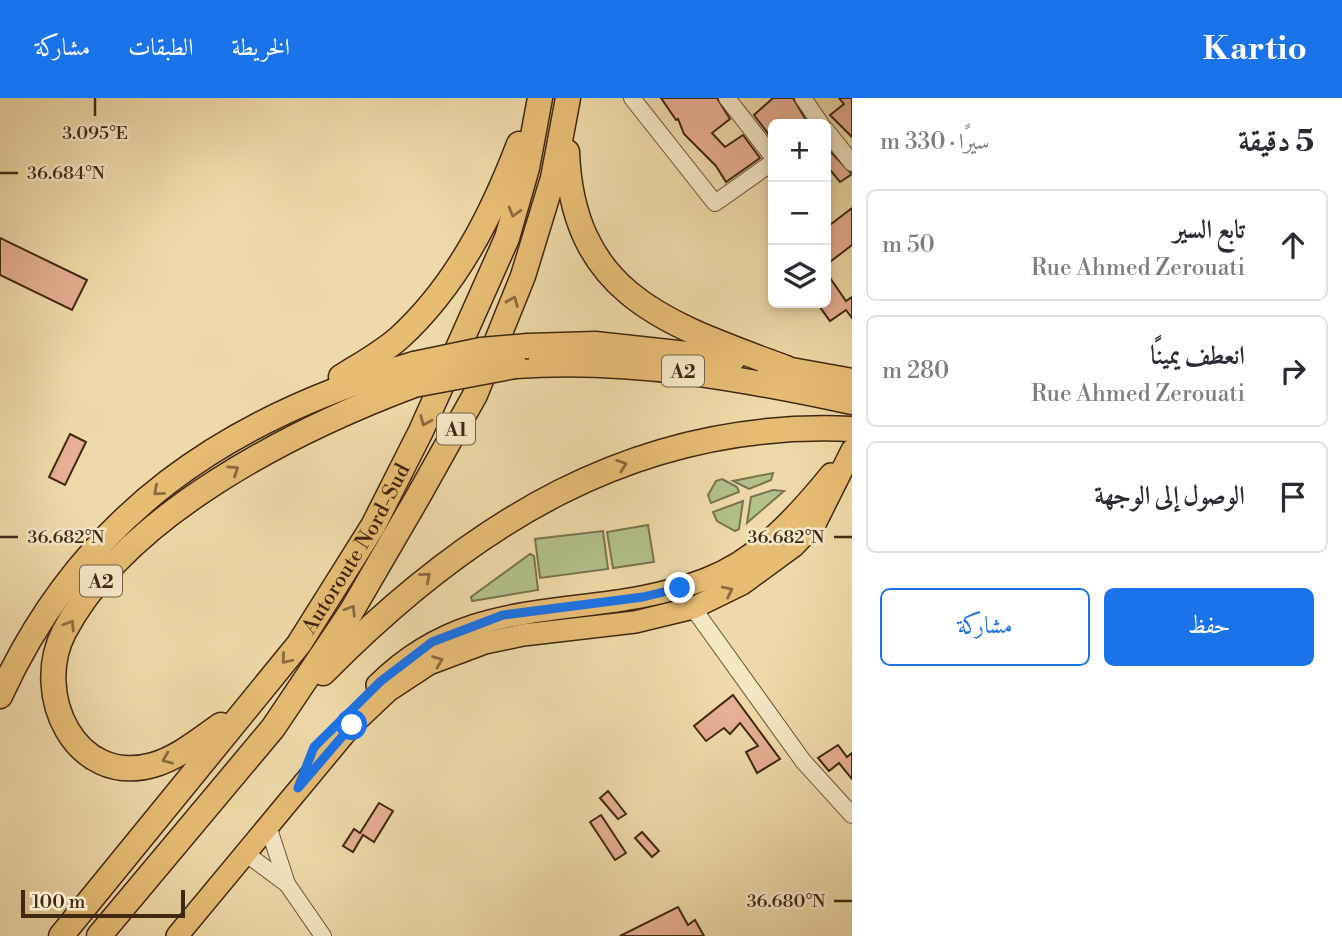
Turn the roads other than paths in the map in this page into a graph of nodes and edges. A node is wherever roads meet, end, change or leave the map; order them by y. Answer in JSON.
{"nodes":[{"id":1,"x":538,"y":98,"type":"edge"},
{"id":2,"x":568,"y":98,"type":"edge"},
{"id":3,"x":632,"y":98,"type":"edge"},
{"id":4,"x":727,"y":98,"type":"edge"},
{"id":5,"x":803,"y":98,"type":"edge"},
{"id":6,"x":818,"y":119,"type":"edge"},
{"id":7,"x":831,"y":136,"type":"edge"},
{"id":8,"x":768,"y":153,"type":"edge"},
{"id":9,"x":852,"y":163,"type":"edge"},
{"id":10,"x":768,"y":164,"type":"edge"},
{"id":11,"x":786,"y":368,"type":"junction"},
{"id":12,"x":414,"y":375,"type":"junction"},
{"id":13,"x":850,"y":391,"type":"edge"},
{"id":14,"x":310,"y":398,"type":"junction"},
{"id":15,"x":849,"y":439,"type":"edge"},
{"id":16,"x":693,"y":608,"type":"junction"},
{"id":17,"x":0,"y":696,"type":"edge"},
{"id":18,"x":245,"y":709,"type":"junction"},
{"id":19,"x":273,"y":728,"type":"junction"},
{"id":20,"x":298,"y":788,"type":"junction"},
{"id":21,"x":852,"y":816,"type":"edge"},
{"id":22,"x":268,"y":826,"type":"junction"},
{"id":23,"x":245,"y":853,"type":"junction"},
{"id":24,"x":287,"y":884,"type":"junction"},
{"id":25,"x":61,"y":936,"type":"edge"},
{"id":26,"x":99,"y":936,"type":"edge"},
{"id":27,"x":177,"y":936,"type":"edge"},
{"id":28,"x":323,"y":936,"type":"edge"}],
"edges":[{"from":1,"to":14,"type":"highway"},
{"from":1,"to":18,"type":"highway","name":"Autoroute Nord-Sud","number":"A1","one_way":true},
{"from":2,"to":11,"type":"highway"},
{"from":19,"to":2,"type":"highway","name":"Autoroute Nord-Sud","number":"A1","one_way":true},
{"from":3,"to":10,"type":"street"},
{"from":4,"to":8,"type":"street"},
{"from":5,"to":6,"type":"street"},
{"from":7,"to":9,"type":"street"},
{"from":11,"to":12,"type":"highway","bridge":true},
{"from":11,"to":13,"type":"highway","number":"A2"},
{"from":12,"to":13,"type":"highway","number":"A2","bridge":true},
{"from":12,"to":14,"type":"highway"},
{"from":18,"to":12,"type":"highway","number":"A2","one_way":true},
{"from":14,"to":17,"type":"highway","one_way":true},
{"from":16,"to":15,"type":"main road","one_way":true},
{"from":19,"to":15,"type":"highway","one_way":true},
{"from":15,"to":20,"type":"main road"},
{"from":20,"to":16,"type":"main road","one_way":true},
{"from":16,"to":21,"type":"street"},
{"from":18,"to":25,"type":"highway","name":"Autoroute Nord-Sud","number":"A1"},
{"from":19,"to":26,"type":"highway","name":"Autoroute Nord-Sud","number":"A1"},
{"from":20,"to":22,"type":"main road"},
{"from":22,"to":23,"type":"main road"},
{"from":22,"to":24,"type":"street"},
{"from":23,"to":24,"type":"street"},
{"from":23,"to":27,"type":"main road"},
{"from":24,"to":28,"type":"street"}]}
